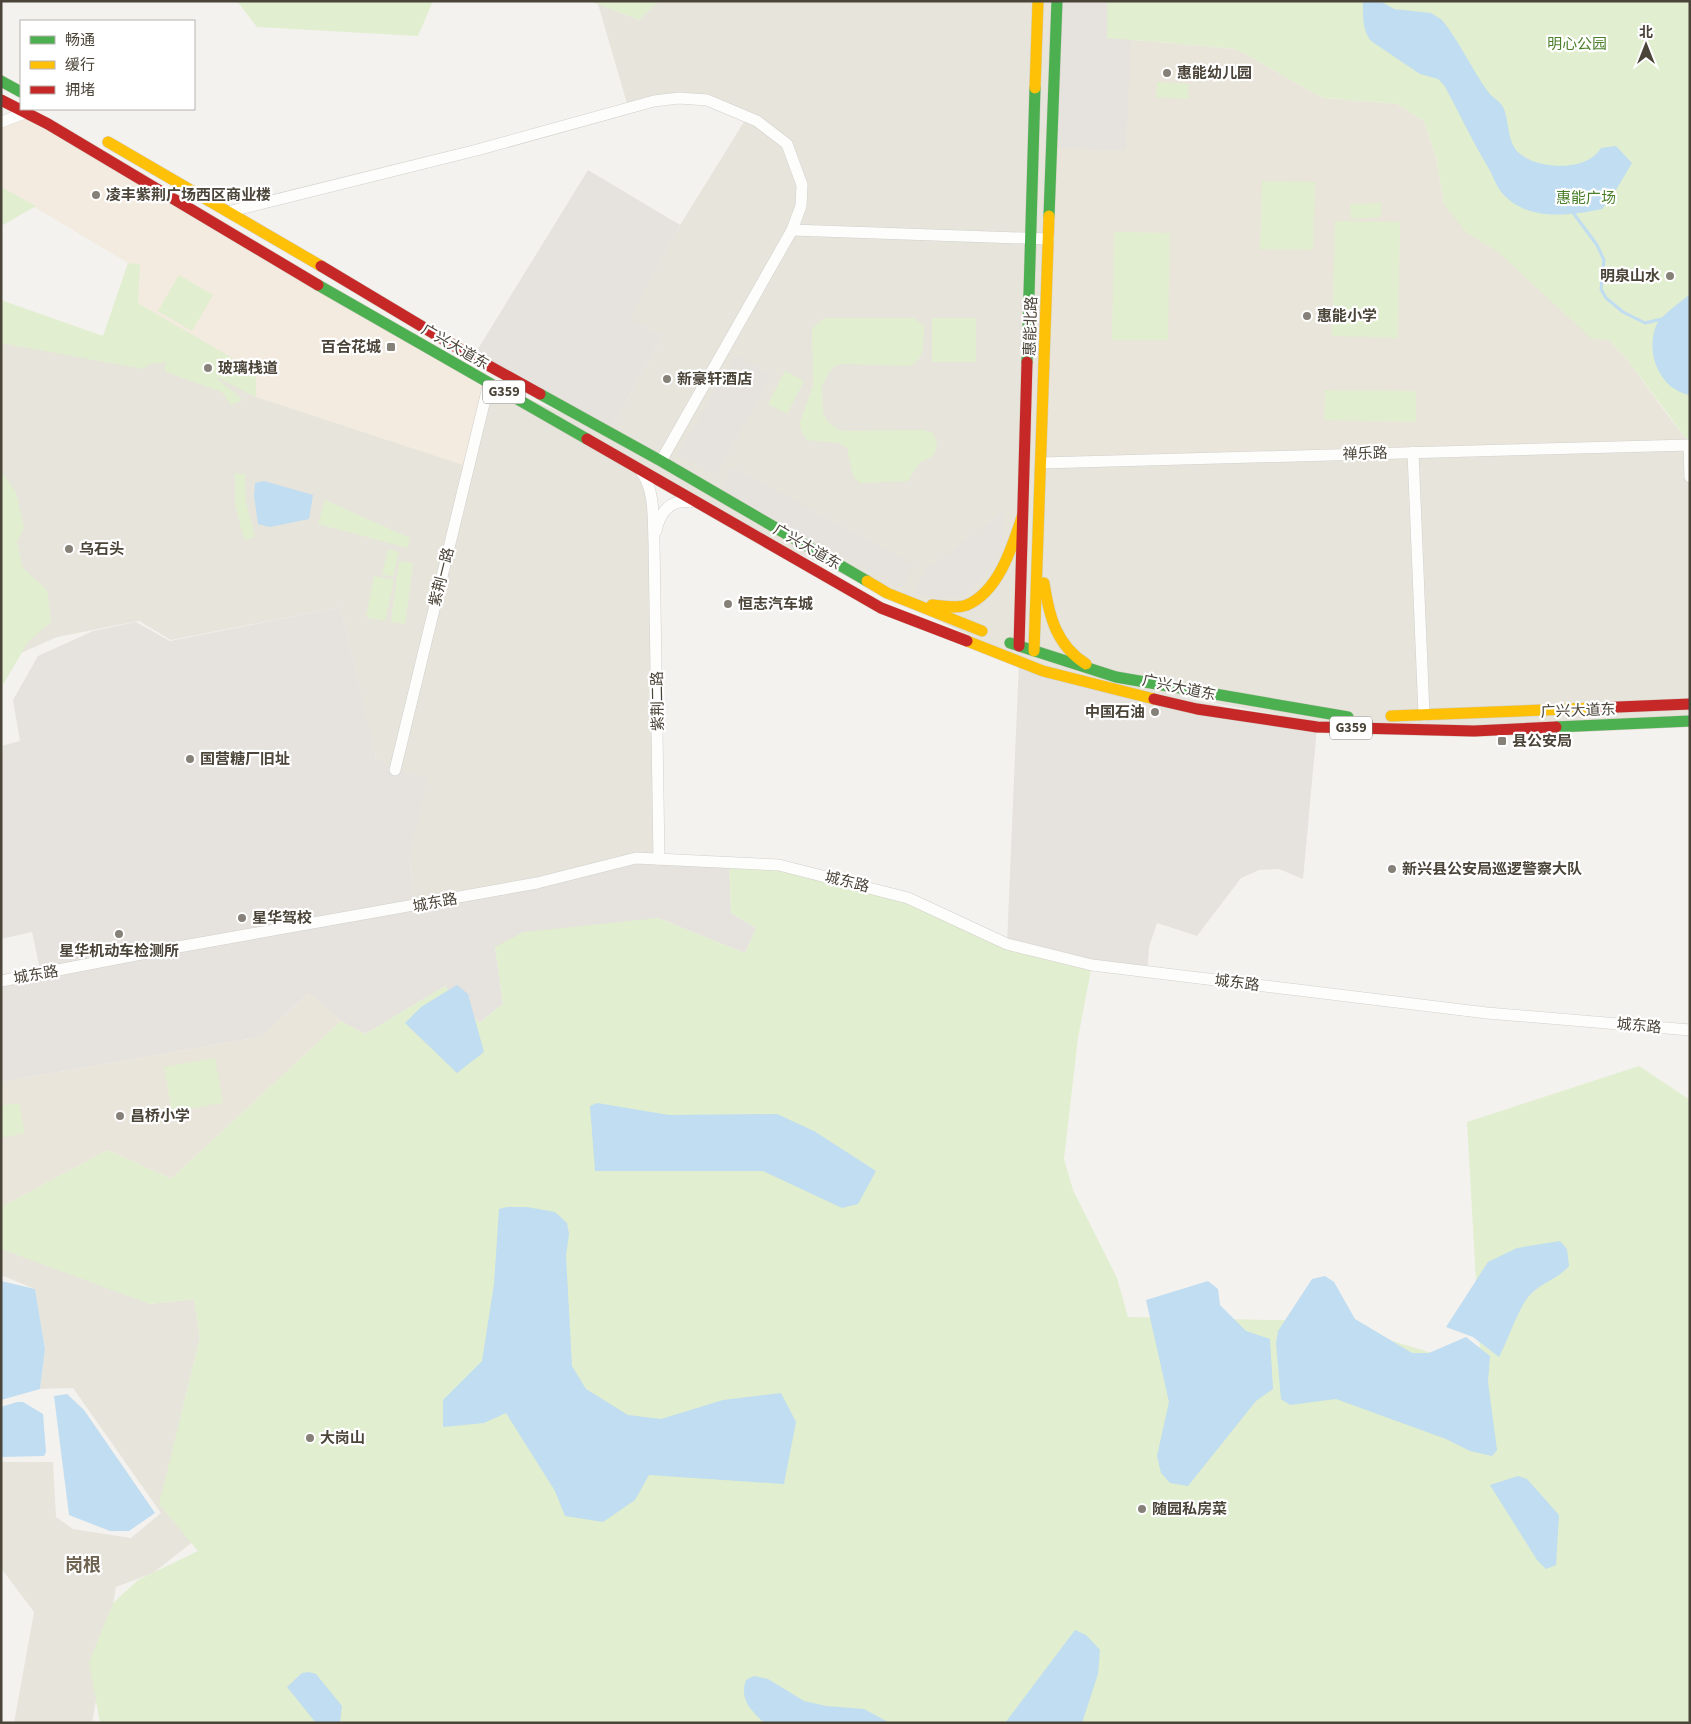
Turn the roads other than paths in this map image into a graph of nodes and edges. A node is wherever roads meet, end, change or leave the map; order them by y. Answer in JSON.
{"nodes":[{"id":1,"x":1038,"y":1,"type":"edge"},
{"id":2,"x":1057,"y":1,"type":"edge"},
{"id":3,"x":1,"y":81,"type":"edge"},
{"id":4,"x":20,"y":91,"type":"edge"},
{"id":5,"x":1,"y":100,"type":"edge"},
{"id":6,"x":25,"y":113,"type":"junction"},
{"id":7,"x":1,"y":122,"type":"edge"},
{"id":8,"x":100,"y":138,"type":"dead end"},
{"id":9,"x":229,"y":211,"type":"junction"},
{"id":10,"x":792,"y":230,"type":"junction"},
{"id":11,"x":1031,"y":239,"type":"junction"},
{"id":12,"x":1049,"y":239,"type":"junction"},
{"id":13,"x":489,"y":383,"type":"junction"},
{"id":14,"x":1689,"y":444,"type":"edge"},
{"id":15,"x":1413,"y":452,"type":"junction"},
{"id":16,"x":661,"y":461,"type":"junction"},
{"id":17,"x":1041,"y":463,"type":"junction"},
{"id":18,"x":638,"y":467,"type":"junction"},
{"id":19,"x":1690,"y":477,"type":"edge"},
{"id":20,"x":702,"y":504,"type":"junction"},
{"id":21,"x":1022,"y":517,"type":"junction"},
{"id":22,"x":1039,"y":530,"type":"junction"},
{"id":23,"x":654,"y":542,"type":"junction"},
{"id":24,"x":917,"y":604,"type":"junction"},
{"id":25,"x":1018,"y":646,"type":"junction"},
{"id":26,"x":1034,"y":652,"type":"junction"},
{"id":27,"x":1116,"y":677,"type":"junction"},
{"id":28,"x":1690,"y":704,"type":"edge"},
{"id":29,"x":1424,"y":714,"type":"junction"},
{"id":30,"x":1690,"y":721,"type":"edge"},
{"id":31,"x":395,"y":770,"type":"dead end"},
{"id":32,"x":659,"y":859,"type":"junction"},
{"id":33,"x":1,"y":981,"type":"edge"},
{"id":34,"x":1690,"y":1030,"type":"edge"}],
"edges":[{"from":1,"to":11,"type":"main road","name":"惠能北路"},
{"from":2,"to":12,"type":"main road","name":"惠能北路"},
{"from":3,"to":4,"type":"main road"},
{"from":5,"to":6,"type":"main road","name":"广兴大道东","number":"G359"},
{"from":6,"to":7,"type":"street"},
{"from":6,"to":13,"type":"main road","name":"广兴大道东","number":"G359"},
{"from":8,"to":9,"type":"main road","name":"广兴大道东","number":"G359"},
{"from":9,"to":10,"type":"street"},
{"from":9,"to":16,"type":"main road","name":"广兴大道东","number":"G359"},
{"from":10,"to":11,"type":"street"},
{"from":10,"to":16,"type":"street"},
{"from":11,"to":12,"type":"street"},
{"from":11,"to":21,"type":"main road","name":"惠能北路"},
{"from":12,"to":17,"type":"main road","name":"惠能北路"},
{"from":13,"to":18,"type":"main road","name":"广兴大道东","number":"G359"},
{"from":13,"to":31,"type":"street","name":"紫荆一路"},
{"from":14,"to":15,"type":"street","name":"禅乐路"},
{"from":14,"to":19,"type":"street"},
{"from":15,"to":17,"type":"street","name":"禅乐路"},
{"from":15,"to":29,"type":"street"},
{"from":16,"to":24,"type":"main road","name":"广兴大道东","number":"G359"},
{"from":17,"to":22,"type":"main road","name":"惠能北路"},
{"from":18,"to":20,"type":"main road","name":"广兴大道东","number":"G359"},
{"from":18,"to":23,"type":"street","name":"紫荆二路"},
{"from":20,"to":23,"type":"street","name":"紫荆二路"},
{"from":20,"to":30,"type":"main road","name":"广兴大道东","number":"G359"},
{"from":21,"to":24,"type":"main road"},
{"from":21,"to":25,"type":"main road","name":"惠能北路"},
{"from":22,"to":26,"type":"main road","name":"惠能北路"},
{"from":22,"to":27,"type":"main road"},
{"from":23,"to":32,"type":"street","name":"紫荆二路"},
{"from":24,"to":25,"type":"main road","name":"广兴大道东","number":"G359"},
{"from":25,"to":26,"type":"main road","name":"广兴大道东","number":"G359"},
{"from":26,"to":27,"type":"main road","name":"广兴大道东","number":"G359"},
{"from":27,"to":29,"type":"main road","name":"广兴大道东","number":"G359"},
{"from":28,"to":29,"type":"main road","name":"广兴大道东","number":"G359"},
{"from":32,"to":33,"type":"street","name":"城东路"},
{"from":32,"to":34,"type":"street","name":"城东路"}]}
